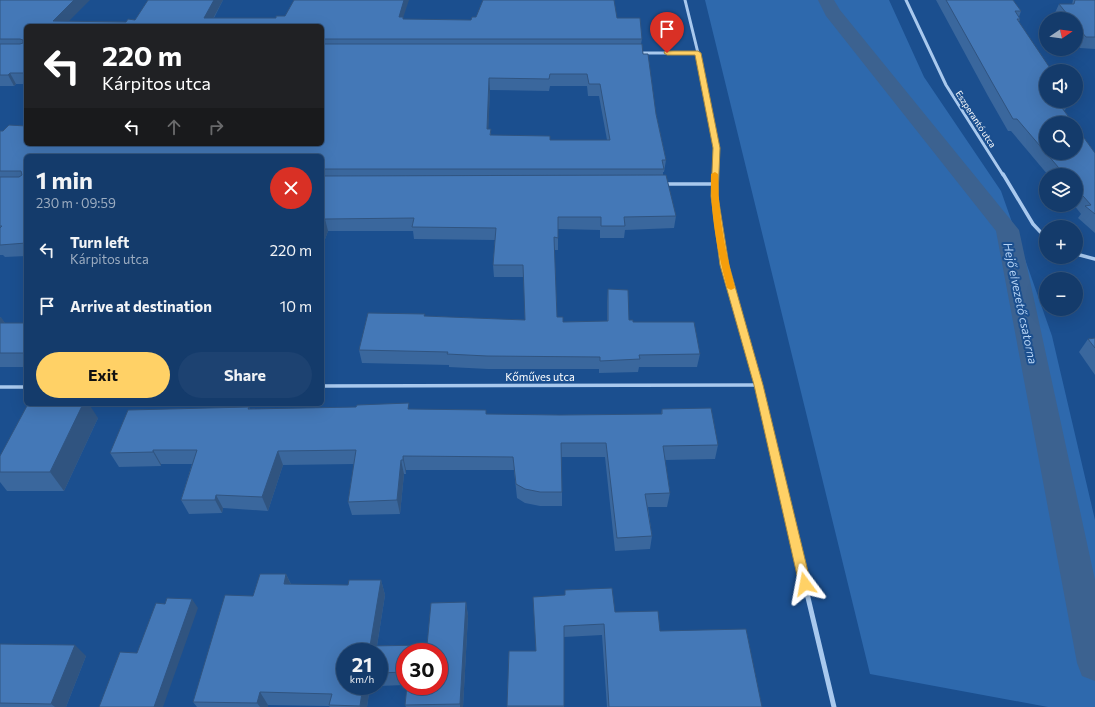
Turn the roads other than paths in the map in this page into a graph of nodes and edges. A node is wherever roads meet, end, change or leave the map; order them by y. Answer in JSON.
{"nodes":[{"id":1,"x":685,"y":0,"type":"edge"},
{"id":2,"x":906,"y":0,"type":"edge"},
{"id":3,"x":636,"y":53,"type":"edge"},
{"id":4,"x":698,"y":53,"type":"junction"},
{"id":5,"x":659,"y":184,"type":"edge"},
{"id":6,"x":714,"y":184,"type":"junction"},
{"id":7,"x":1039,"y":230,"type":"edge"},
{"id":8,"x":1083,"y":255,"type":"edge"},
{"id":9,"x":1095,"y":258,"type":"edge"},
{"id":10,"x":758,"y":385,"type":"junction"},
{"id":11,"x":324,"y":386,"type":"edge"},
{"id":12,"x":0,"y":387,"type":"edge"},
{"id":13,"x":24,"y":387,"type":"edge"},
{"id":14,"x":834,"y":707,"type":"edge"}],
"edges":[{"from":1,"to":4,"type":"street"},
{"from":2,"to":7,"type":"street","name":"Eszperantó utca"},
{"from":3,"to":4,"type":"street"},
{"from":4,"to":6,"type":"street"},
{"from":5,"to":6,"type":"street"},
{"from":6,"to":10,"type":"street"},
{"from":8,"to":9,"type":"street"},
{"from":10,"to":11,"type":"street","name":"Kőműves utca"},
{"from":10,"to":14,"type":"street"},
{"from":12,"to":13,"type":"street"}]}
